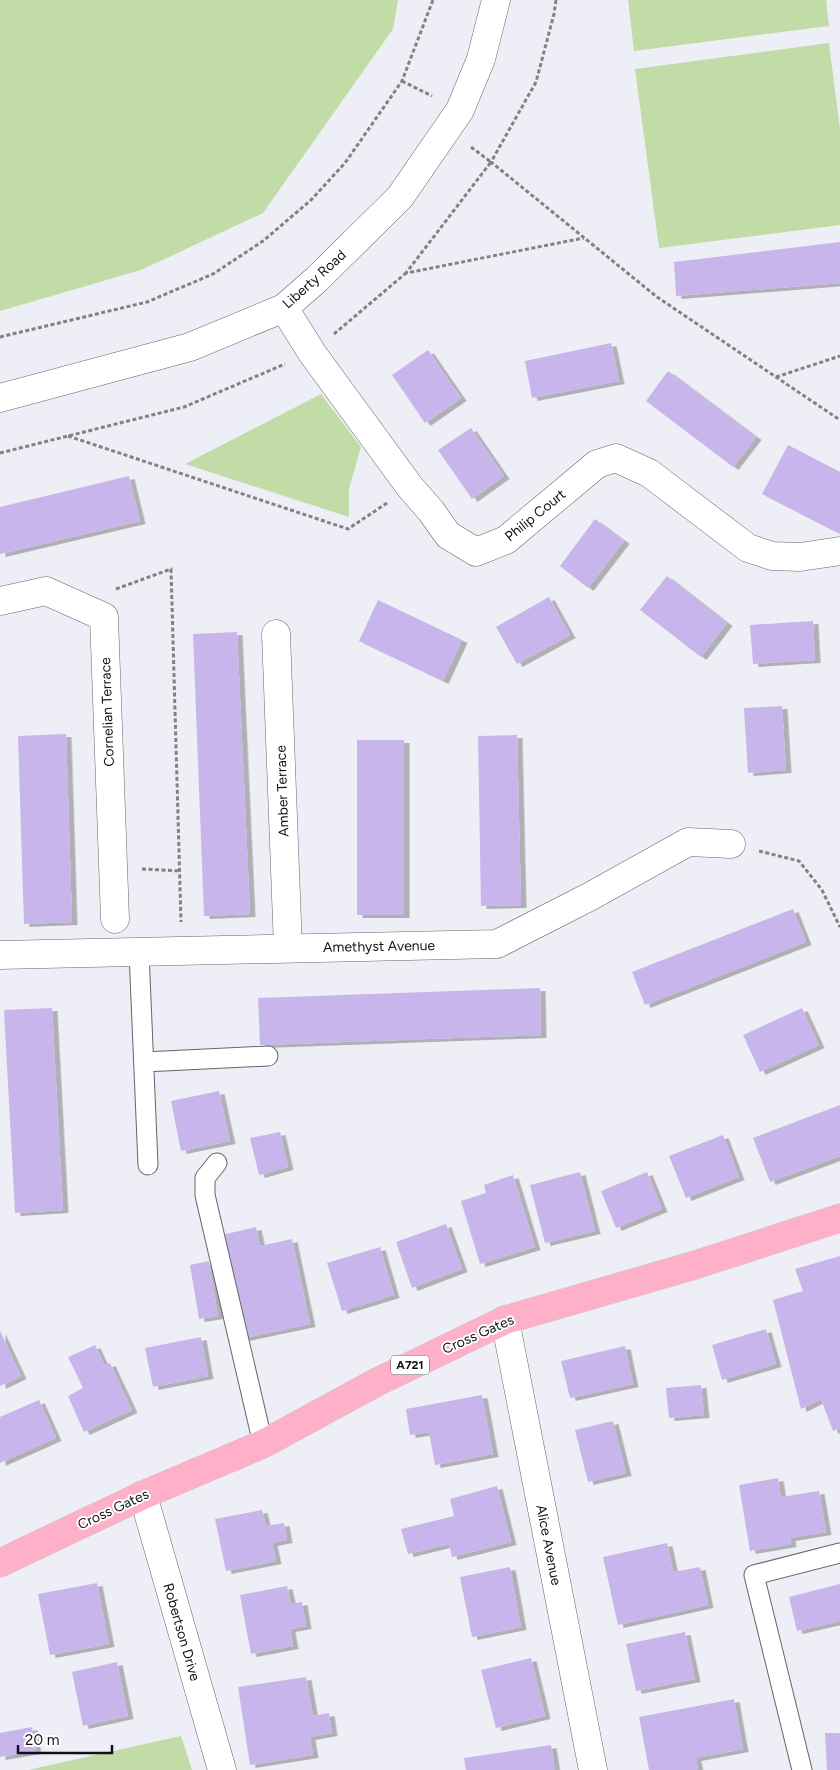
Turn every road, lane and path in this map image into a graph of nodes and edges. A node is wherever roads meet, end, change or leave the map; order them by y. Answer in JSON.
{"nodes":[{"id":1,"x":433,"y":0,"type":"edge"},
{"id":2,"x":496,"y":0,"type":"edge"},
{"id":3,"x":556,"y":0,"type":"edge"},
{"id":4,"x":446,"y":128,"type":"junction"},
{"id":5,"x":491,"y":162,"type":"junction"},
{"id":6,"x":585,"y":238,"type":"junction"},
{"id":7,"x":406,"y":273,"type":"junction"},
{"id":8,"x":284,"y":308,"type":"junction"},
{"id":9,"x":0,"y":338,"type":"edge"},
{"id":10,"x":312,"y":353,"type":"junction"},
{"id":11,"x":840,"y":356,"type":"edge"},
{"id":12,"x":776,"y":377,"type":"junction"},
{"id":13,"x":0,"y":398,"type":"edge"},
{"id":14,"x":840,"y":420,"type":"edge"},
{"id":15,"x":68,"y":436,"type":"junction"},
{"id":16,"x":0,"y":453,"type":"edge"},
{"id":17,"x":410,"y":488,"type":"junction"},
{"id":18,"x":840,"y":551,"type":"edge"},
{"id":19,"x":0,"y":601,"type":"edge"},
{"id":20,"x":76,"y":604,"type":"junction"},
{"id":21,"x":276,"y":634,"type":"dead end"},
{"id":22,"x":732,"y":844,"type":"joint"},
{"id":23,"x":113,"y":868,"type":"junction"},
{"id":24,"x":181,"y":871,"type":"junction"},
{"id":25,"x":114,"y":919,"type":"dead end"},
{"id":26,"x":840,"y":927,"type":"edge"},
{"id":27,"x":288,"y":948,"type":"junction"},
{"id":28,"x":182,"y":951,"type":"junction"},
{"id":29,"x":139,"y":952,"type":"junction"},
{"id":30,"x":0,"y":955,"type":"edge"},
{"id":31,"x":268,"y":1056,"type":"dead end"},
{"id":32,"x":144,"y":1062,"type":"junction"},
{"id":33,"x":217,"y":1162,"type":"dead end"},
{"id":34,"x":148,"y":1165,"type":"dead end"},
{"id":35,"x":840,"y":1218,"type":"edge"},
{"id":36,"x":505,"y":1320,"type":"junction"},
{"id":37,"x":263,"y":1444,"type":"junction"},
{"id":38,"x":143,"y":1495,"type":"junction"},
{"id":39,"x":840,"y":1553,"type":"edge"},
{"id":40,"x":0,"y":1563,"type":"edge"},
{"id":41,"x":222,"y":1770,"type":"edge"},
{"id":42,"x":593,"y":1770,"type":"edge"},
{"id":43,"x":802,"y":1770,"type":"edge"}],
"edges":[{"from":1,"to":9,"type":"path"},
{"from":2,"to":4,"type":"street","name":"Liberty Road"},
{"from":3,"to":5,"type":"path"},
{"from":4,"to":5,"type":"path"},
{"from":4,"to":8,"type":"street","name":"Liberty Road"},
{"from":5,"to":6,"type":"path"},
{"from":5,"to":7,"type":"path"},
{"from":6,"to":7,"type":"path"},
{"from":6,"to":12,"type":"path"},
{"from":7,"to":10,"type":"path"},
{"from":8,"to":10,"type":"street","name":"Philip Court"},
{"from":8,"to":13,"type":"street","name":"Liberty Road"},
{"from":10,"to":15,"type":"path"},
{"from":10,"to":17,"type":"street","name":"Philip Court"},
{"from":11,"to":12,"type":"path"},
{"from":12,"to":14,"type":"path"},
{"from":15,"to":16,"type":"path"},
{"from":15,"to":17,"type":"path"},
{"from":17,"to":18,"type":"street","name":"Philip Court"},
{"from":19,"to":20,"type":"street","name":"Cornelian Terrace"},
{"from":20,"to":23,"type":"street","name":"Cornelian Terrace"},
{"from":20,"to":24,"type":"path"},
{"from":21,"to":27,"type":"street","name":"Amber Terrace"},
{"from":22,"to":26,"type":"path"},
{"from":22,"to":27,"type":"street","name":"Amethyst Avenue"},
{"from":23,"to":24,"type":"path"},
{"from":23,"to":25,"type":"street","name":"Cornelian Terrace"},
{"from":24,"to":28,"type":"path"},
{"from":27,"to":28,"type":"street","name":"Amethyst Avenue"},
{"from":28,"to":29,"type":"street","name":"Amethyst Avenue"},
{"from":29,"to":30,"type":"street","name":"Amethyst Avenue"},
{"from":29,"to":32,"type":"lane"},
{"from":31,"to":32,"type":"lane"},
{"from":32,"to":34,"type":"lane"},
{"from":33,"to":37,"type":"lane"},
{"from":35,"to":36,"type":"main road","name":"Cross Gates","number":"A721"},
{"from":36,"to":37,"type":"main road","name":"Cross Gates","number":"A721"},
{"from":36,"to":42,"type":"street","name":"Alice Avenue"},
{"from":37,"to":38,"type":"main road","name":"Cross Gates","number":"A721"},
{"from":38,"to":40,"type":"main road","name":"Cross Gates","number":"A721"},
{"from":38,"to":41,"type":"street","name":"Robertson Drive"},
{"from":39,"to":43,"type":"lane"}]}
